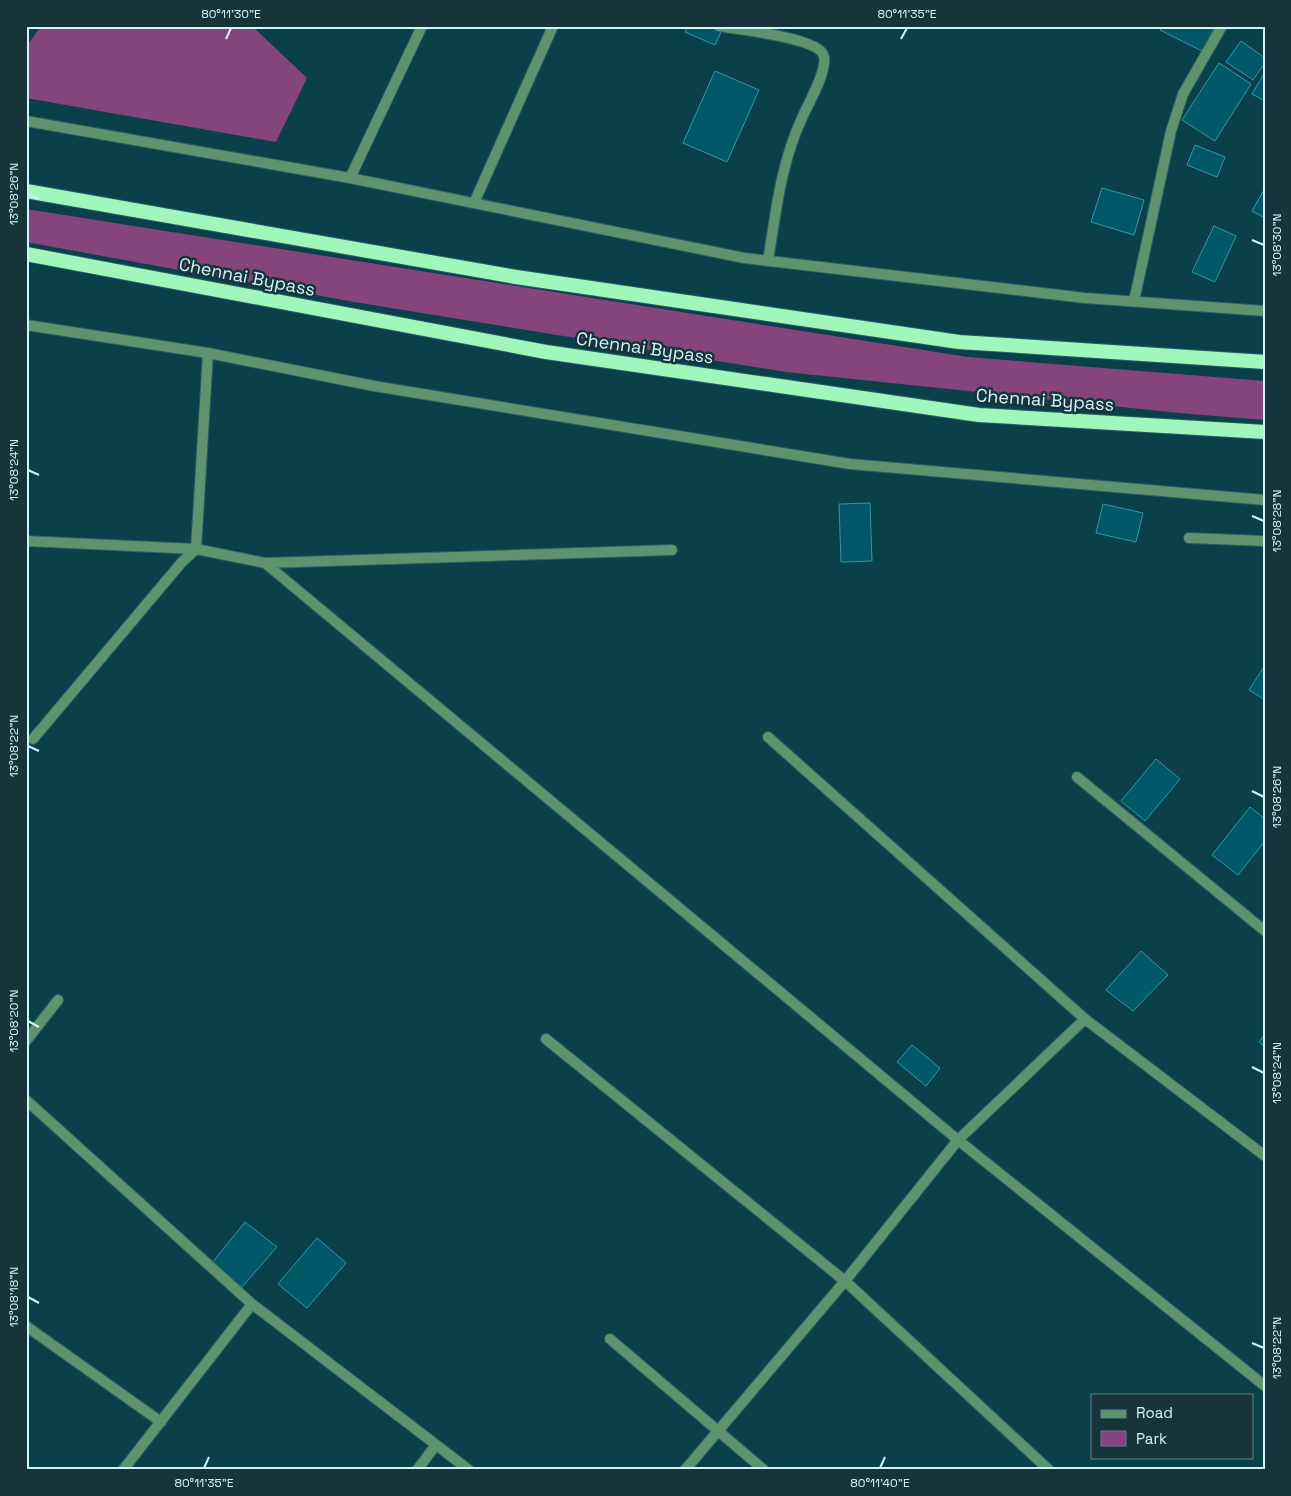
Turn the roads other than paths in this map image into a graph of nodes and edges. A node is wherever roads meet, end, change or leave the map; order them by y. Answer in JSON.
{"nodes":[{"id":1,"x":422,"y":26,"type":"edge"},
{"id":2,"x":553,"y":26,"type":"edge"},
{"id":3,"x":719,"y":26,"type":"edge"},
{"id":4,"x":1222,"y":26,"type":"edge"},
{"id":5,"x":26,"y":121,"type":"edge"},
{"id":6,"x":350,"y":178,"type":"junction"},
{"id":7,"x":26,"y":191,"type":"edge"},
{"id":8,"x":474,"y":203,"type":"junction"},
{"id":9,"x":26,"y":254,"type":"edge"},
{"id":10,"x":768,"y":261,"type":"junction"},
{"id":11,"x":1134,"y":302,"type":"junction"},
{"id":12,"x":1265,"y":310,"type":"edge"},
{"id":13,"x":26,"y":325,"type":"edge"},
{"id":14,"x":208,"y":353,"type":"junction"},
{"id":15,"x":1265,"y":362,"type":"edge"},
{"id":16,"x":1265,"y":432,"type":"edge"},
{"id":17,"x":1265,"y":500,"type":"edge"},
{"id":18,"x":1189,"y":538,"type":"dead end"},
{"id":19,"x":26,"y":541,"type":"edge"},
{"id":20,"x":1265,"y":542,"type":"edge"},
{"id":21,"x":196,"y":549,"type":"junction"},
{"id":22,"x":672,"y":550,"type":"dead end"},
{"id":23,"x":265,"y":563,"type":"junction"},
{"id":24,"x":768,"y":737,"type":"dead end"},
{"id":25,"x":33,"y":739,"type":"dead end"},
{"id":26,"x":1077,"y":777,"type":"dead end"},
{"id":27,"x":1265,"y":931,"type":"edge"},
{"id":28,"x":58,"y":1000,"type":"dead end"},
{"id":29,"x":1085,"y":1019,"type":"junction"},
{"id":30,"x":546,"y":1039,"type":"dead end"},
{"id":31,"x":26,"y":1040,"type":"edge"},
{"id":32,"x":26,"y":1100,"type":"edge"},
{"id":33,"x":958,"y":1140,"type":"junction"},
{"id":34,"x":1265,"y":1156,"type":"edge"},
{"id":35,"x":845,"y":1281,"type":"junction"},
{"id":36,"x":252,"y":1304,"type":"junction"},
{"id":37,"x":26,"y":1326,"type":"edge"},
{"id":38,"x":610,"y":1339,"type":"dead end"},
{"id":39,"x":1265,"y":1386,"type":"edge"},
{"id":40,"x":161,"y":1422,"type":"junction"},
{"id":41,"x":717,"y":1430,"type":"junction"},
{"id":42,"x":436,"y":1445,"type":"junction"},
{"id":43,"x":123,"y":1470,"type":"edge"},
{"id":44,"x":417,"y":1470,"type":"edge"},
{"id":45,"x":469,"y":1470,"type":"edge"},
{"id":46,"x":685,"y":1470,"type":"edge"},
{"id":47,"x":764,"y":1470,"type":"edge"},
{"id":48,"x":1049,"y":1470,"type":"edge"}],
"edges":[{"from":1,"to":6,"type":"street"},
{"from":2,"to":8,"type":"street"},
{"from":3,"to":10,"type":"street"},
{"from":4,"to":11,"type":"street"},
{"from":5,"to":6,"type":"street"},
{"from":6,"to":8,"type":"street"},
{"from":7,"to":15,"type":"highway"},
{"from":8,"to":10,"type":"street"},
{"from":9,"to":16,"type":"highway","name":"Chennai Bypass"},
{"from":10,"to":11,"type":"street"},
{"from":11,"to":12,"type":"street"},
{"from":13,"to":14,"type":"street"},
{"from":14,"to":17,"type":"street"},
{"from":14,"to":21,"type":"street"},
{"from":18,"to":20,"type":"street"},
{"from":19,"to":21,"type":"street"},
{"from":21,"to":23,"type":"street"},
{"from":21,"to":25,"type":"street"},
{"from":22,"to":23,"type":"street"},
{"from":23,"to":33,"type":"street"},
{"from":24,"to":29,"type":"street"},
{"from":26,"to":27,"type":"street"},
{"from":28,"to":31,"type":"street"},
{"from":29,"to":33,"type":"street"},
{"from":29,"to":34,"type":"street"},
{"from":30,"to":35,"type":"street"},
{"from":32,"to":36,"type":"street"},
{"from":33,"to":35,"type":"street"},
{"from":33,"to":39,"type":"street"},
{"from":35,"to":41,"type":"street"},
{"from":35,"to":48,"type":"street"},
{"from":36,"to":40,"type":"street"},
{"from":36,"to":42,"type":"street"},
{"from":37,"to":40,"type":"street"},
{"from":38,"to":41,"type":"street"},
{"from":40,"to":43,"type":"street"},
{"from":41,"to":46,"type":"street"},
{"from":41,"to":47,"type":"street"},
{"from":42,"to":44,"type":"street"},
{"from":42,"to":45,"type":"street"}]}
